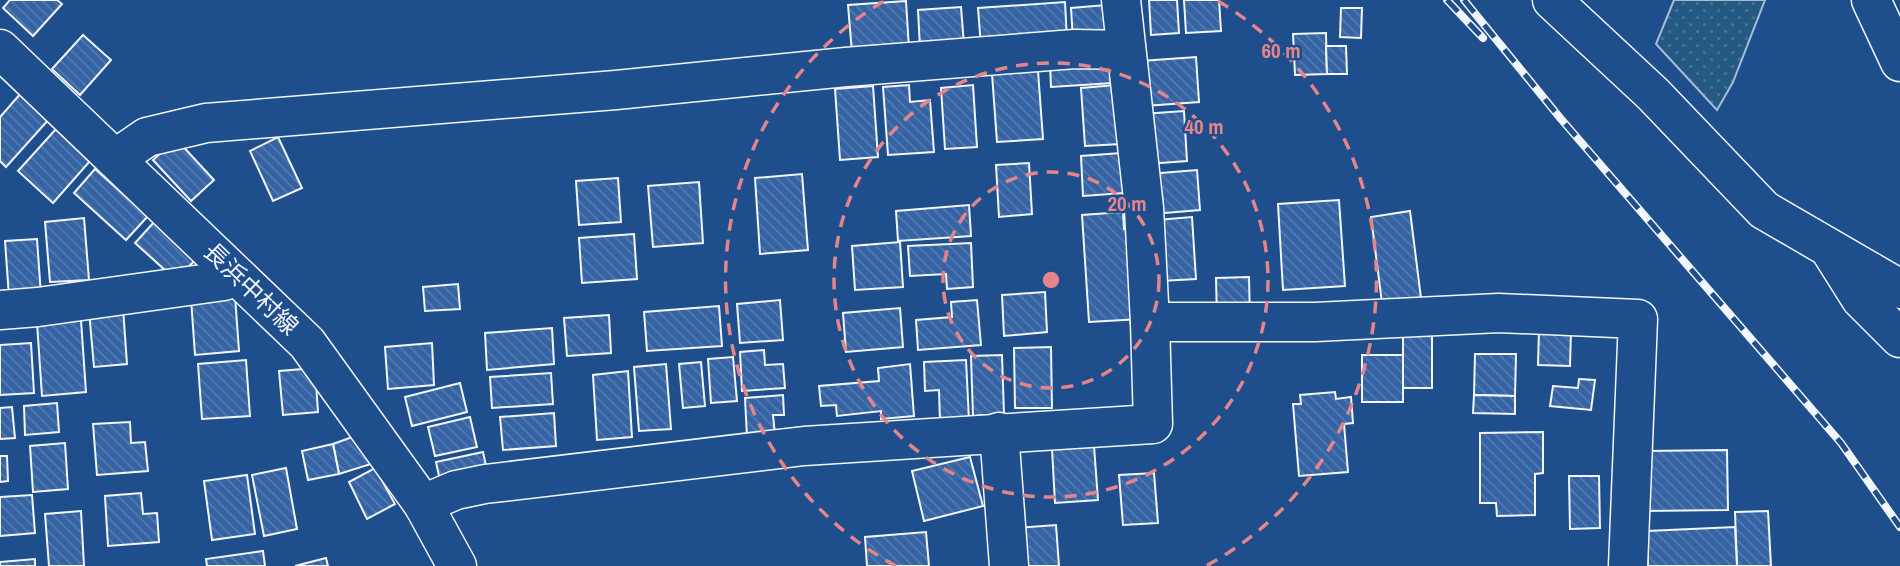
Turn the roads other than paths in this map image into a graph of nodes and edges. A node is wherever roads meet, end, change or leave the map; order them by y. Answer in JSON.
{"nodes":[{"id":1,"x":1121,"y":0,"type":"edge"},
{"id":2,"x":1552,"y":0,"type":"edge"},
{"id":3,"x":1871,"y":0,"type":"edge"},
{"id":4,"x":0,"y":49,"type":"edge"},
{"id":5,"x":1126,"y":50,"type":"junction"},
{"id":6,"x":1900,"y":62,"type":"edge"},
{"id":7,"x":115,"y":159,"type":"junction"},
{"id":8,"x":1830,"y":250,"type":"junction"},
{"id":9,"x":232,"y":272,"type":"junction"},
{"id":10,"x":1900,"y":289,"type":"edge"},
{"id":11,"x":0,"y":310,"type":"edge"},
{"id":12,"x":1150,"y":322,"type":"junction"},
{"id":13,"x":1900,"y":338,"type":"edge"},
{"id":14,"x":999,"y":432,"type":"junction"},
{"id":15,"x":423,"y":504,"type":"junction"},
{"id":16,"x":457,"y":566,"type":"edge"},
{"id":17,"x":1009,"y":566,"type":"edge"},
{"id":18,"x":1628,"y":566,"type":"edge"}],
"edges":[{"from":1,"to":5,"type":"street"},
{"from":2,"to":8,"type":"street"},
{"from":3,"to":6,"type":"street"},
{"from":4,"to":7,"type":"street","name":"長浜中村線"},
{"from":5,"to":7,"type":"street"},
{"from":5,"to":12,"type":"street"},
{"from":7,"to":9,"type":"street","name":"長浜中村線"},
{"from":8,"to":10,"type":"street"},
{"from":8,"to":13,"type":"street"},
{"from":9,"to":11,"type":"street"},
{"from":9,"to":15,"type":"street","name":"長浜中村線"},
{"from":12,"to":14,"type":"street"},
{"from":12,"to":18,"type":"street"},
{"from":14,"to":15,"type":"street"},
{"from":14,"to":17,"type":"street"},
{"from":15,"to":16,"type":"street","name":"長浜中村線"}]}
